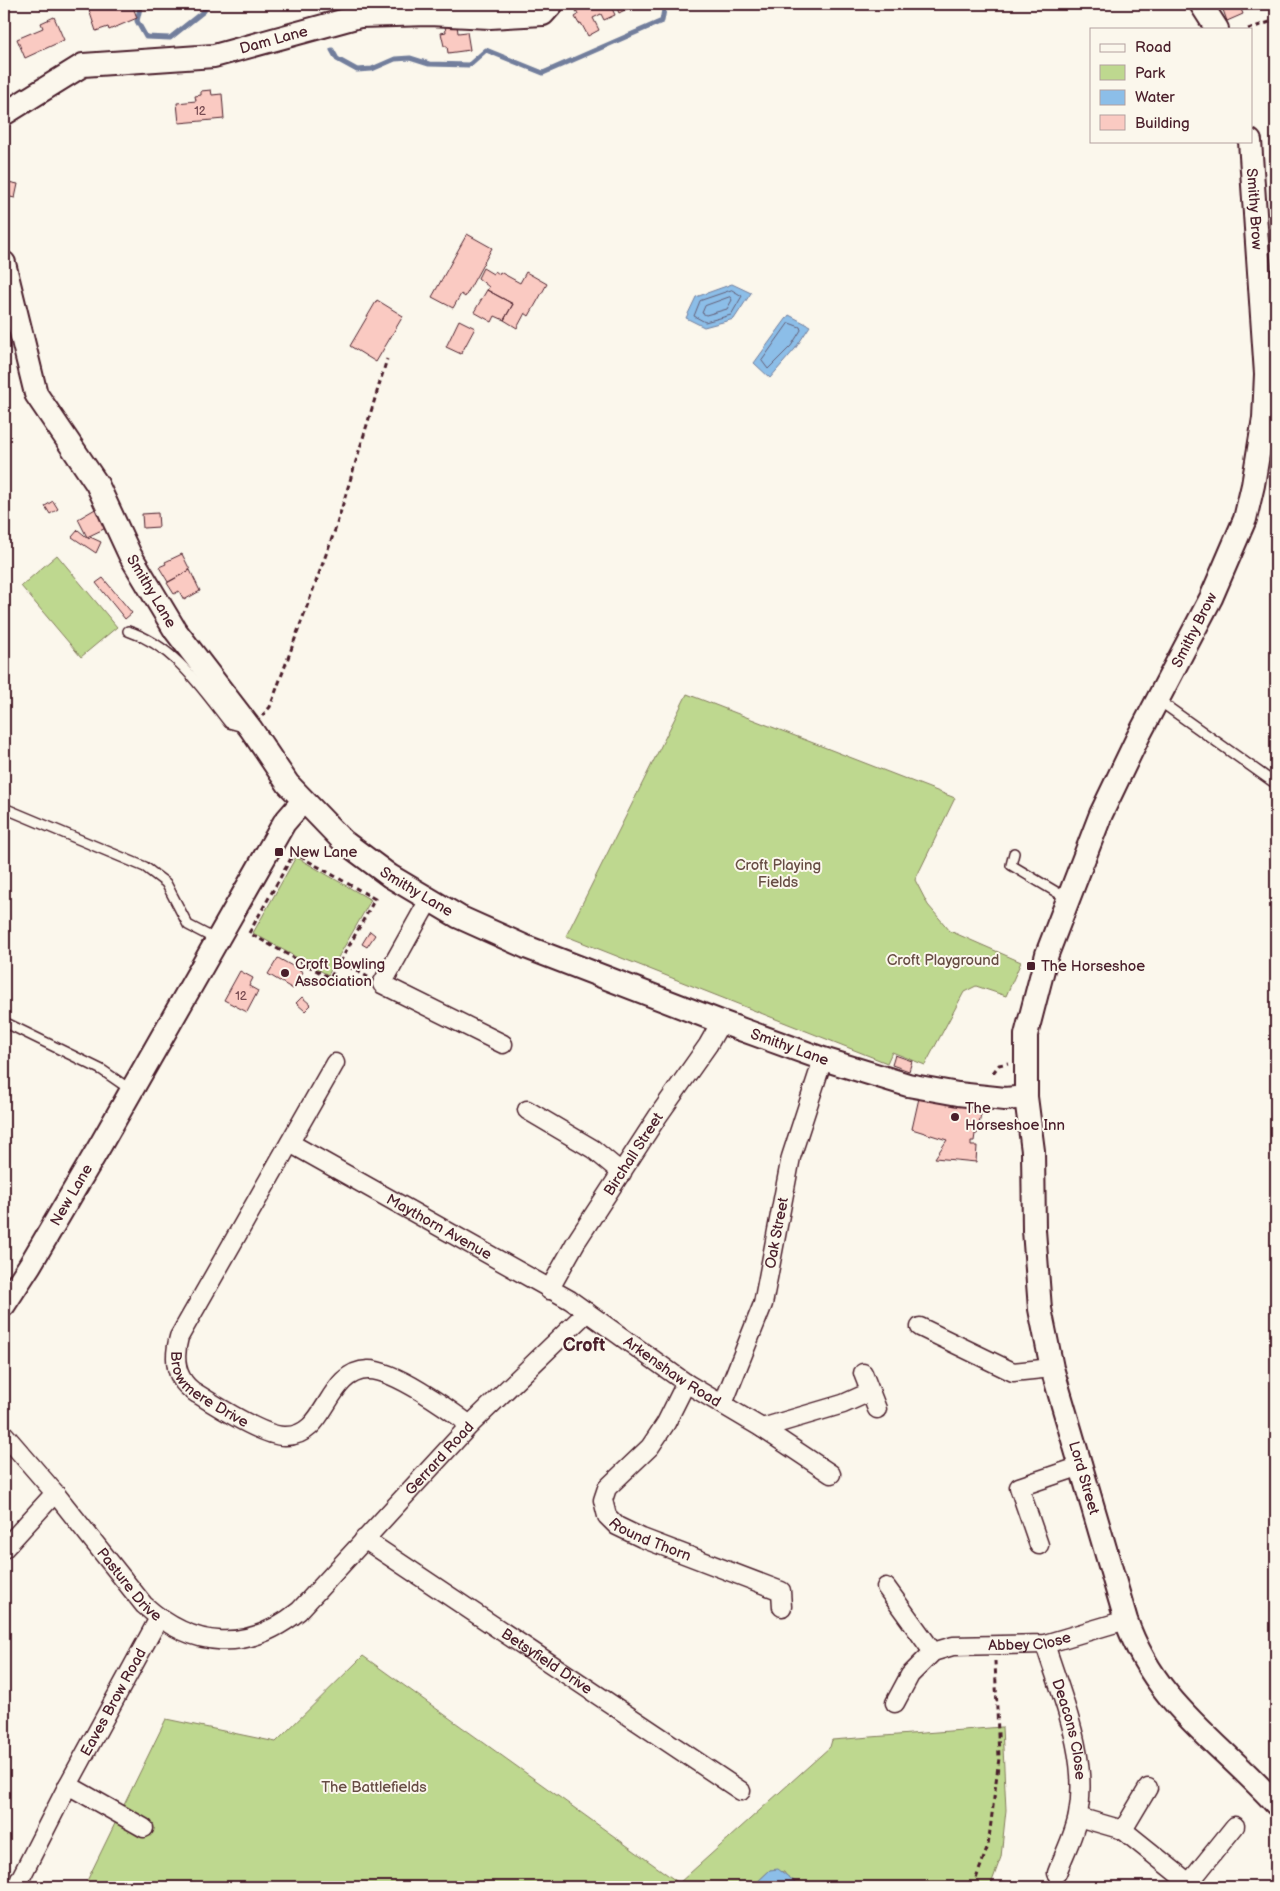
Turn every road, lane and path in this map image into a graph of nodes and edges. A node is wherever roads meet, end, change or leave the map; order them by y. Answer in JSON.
{"nodes":[{"id":1,"x":552,"y":4,"type":"edge"},
{"id":2,"x":1201,"y":4,"type":"edge"},
{"id":3,"x":1276,"y":20,"type":"edge"},
{"id":4,"x":1216,"y":28,"type":"edge"},
{"id":5,"x":1251,"y":28,"type":"edge"},
{"id":6,"x":4,"y":114,"type":"edge"},
{"id":7,"x":1250,"y":142,"type":"edge"},
{"id":8,"x":4,"y":263,"type":"edge"},
{"id":9,"x":387,"y":359,"type":"dead end"},
{"id":10,"x":128,"y":631,"type":"dead end"},
{"id":11,"x":1158,"y":700,"type":"junction"},
{"id":12,"x":251,"y":729,"type":"junction"},
{"id":13,"x":1276,"y":784,"type":"edge"},
{"id":14,"x":303,"y":801,"type":"junction"},
{"id":15,"x":4,"y":808,"type":"edge"},
{"id":16,"x":1014,"y":853,"type":"dead end"},
{"id":17,"x":1068,"y":899,"type":"junction"},
{"id":18,"x":429,"y":900,"type":"junction"},
{"id":19,"x":217,"y":941,"type":"junction"},
{"id":20,"x":340,"y":962,"type":"junction"},
{"id":21,"x":382,"y":984,"type":"junction"},
{"id":22,"x":4,"y":1022,"type":"edge"},
{"id":23,"x":721,"y":1022,"type":"junction"},
{"id":24,"x":503,"y":1044,"type":"dead end"},
{"id":25,"x":823,"y":1059,"type":"junction"},
{"id":26,"x":335,"y":1063,"type":"dead end"},
{"id":27,"x":1012,"y":1063,"type":"dead end"},
{"id":28,"x":993,"y":1073,"type":"dead end"},
{"id":29,"x":132,"y":1090,"type":"junction"},
{"id":30,"x":1026,"y":1098,"type":"junction"},
{"id":31,"x":527,"y":1110,"type":"dead end"},
{"id":32,"x":290,"y":1143,"type":"junction"},
{"id":33,"x":622,"y":1173,"type":"junction"},
{"id":34,"x":549,"y":1290,"type":"junction"},
{"id":35,"x":4,"y":1305,"type":"edge"},
{"id":36,"x":587,"y":1312,"type":"junction"},
{"id":37,"x":920,"y":1327,"type":"dead end"},
{"id":38,"x":1052,"y":1368,"type":"junction"},
{"id":39,"x":863,"y":1373,"type":"dead end"},
{"id":40,"x":686,"y":1383,"type":"junction"},
{"id":41,"x":870,"y":1392,"type":"junction"},
{"id":42,"x":723,"y":1404,"type":"junction"},
{"id":43,"x":877,"y":1409,"type":"dead end"},
{"id":44,"x":470,"y":1425,"type":"junction"},
{"id":45,"x":762,"y":1428,"type":"junction"},
{"id":46,"x":4,"y":1434,"type":"edge"},
{"id":47,"x":1081,"y":1466,"type":"junction"},
{"id":48,"x":831,"y":1474,"type":"dead end"},
{"id":49,"x":55,"y":1493,"type":"junction"},
{"id":50,"x":364,"y":1539,"type":"junction"},
{"id":51,"x":1039,"y":1545,"type":"dead end"},
{"id":52,"x":4,"y":1549,"type":"edge"},
{"id":53,"x":886,"y":1587,"type":"dead end"},
{"id":54,"x":782,"y":1607,"type":"dead end"},
{"id":55,"x":299,"y":1612,"type":"joint"},
{"id":56,"x":159,"y":1618,"type":"junction"},
{"id":57,"x":1126,"y":1620,"type":"junction"},
{"id":58,"x":1045,"y":1644,"type":"junction"},
{"id":59,"x":994,"y":1646,"type":"junction"},
{"id":60,"x":933,"y":1652,"type":"junction"},
{"id":61,"x":895,"y":1703,"type":"dead end"},
{"id":62,"x":736,"y":1782,"type":"dead end"},
{"id":63,"x":68,"y":1785,"type":"junction"},
{"id":64,"x":1153,"y":1787,"type":"dead end"},
{"id":65,"x":1276,"y":1804,"type":"edge"},
{"id":66,"x":1078,"y":1817,"type":"junction"},
{"id":67,"x":1235,"y":1826,"type":"dead end"},
{"id":68,"x":144,"y":1828,"type":"dead end"},
{"id":69,"x":1123,"y":1830,"type":"junction"},
{"id":70,"x":1056,"y":1880,"type":"edge"},
{"id":71,"x":1192,"y":1885,"type":"edge"},
{"id":72,"x":16,"y":1887,"type":"edge"},
{"id":73,"x":973,"y":1887,"type":"edge"}],
"edges":[{"from":1,"to":6,"type":"street","name":"Dam Lane"},
{"from":2,"to":4,"type":"street"},
{"from":3,"to":5,"type":"path"},
{"from":7,"to":11,"type":"street","name":"Smithy Brow"},
{"from":8,"to":12,"type":"street","name":"Smithy Lane"},
{"from":9,"to":12,"type":"path"},
{"from":10,"to":12,"type":"lane"},
{"from":11,"to":13,"type":"lane"},
{"from":11,"to":17,"type":"street","name":"Smithy Brow"},
{"from":12,"to":14,"type":"street","name":"Smithy Lane"},
{"from":14,"to":18,"type":"street","name":"Smithy Lane"},
{"from":14,"to":19,"type":"street","name":"New Lane"},
{"from":15,"to":19,"type":"lane"},
{"from":16,"to":17,"type":"lane"},
{"from":17,"to":30,"type":"street","name":"Smithy Brow"},
{"from":18,"to":21,"type":"street"},
{"from":18,"to":23,"type":"street","name":"Smithy Lane"},
{"from":19,"to":29,"type":"street","name":"New Lane"},
{"from":20,"to":20,"type":"path"},
{"from":20,"to":21,"type":"path"},
{"from":21,"to":24,"type":"street"},
{"from":22,"to":29,"type":"lane"},
{"from":23,"to":25,"type":"street","name":"Smithy Lane"},
{"from":23,"to":33,"type":"street","name":"Birchall Street"},
{"from":25,"to":30,"type":"street","name":"Smithy Lane"},
{"from":25,"to":42,"type":"street","name":"Oak Street"},
{"from":26,"to":32,"type":"street","name":"Browmere Drive"},
{"from":27,"to":28,"type":"path"},
{"from":29,"to":35,"type":"street","name":"New Lane"},
{"from":30,"to":38,"type":"street","name":"Lord Street"},
{"from":31,"to":33,"type":"street"},
{"from":32,"to":34,"type":"street","name":"Maythorn Avenue"},
{"from":32,"to":44,"type":"street","name":"Browmere Drive"},
{"from":33,"to":34,"type":"street","name":"Birchall Street"},
{"from":34,"to":36,"type":"street","name":"Maythorn Avenue"},
{"from":36,"to":40,"type":"street","name":"Arkenshaw Road"},
{"from":36,"to":44,"type":"street","name":"Gerrard Road"},
{"from":37,"to":38,"type":"street"},
{"from":38,"to":47,"type":"street","name":"Lord Street"},
{"from":39,"to":41,"type":"street"},
{"from":40,"to":42,"type":"street","name":"Arkenshaw Road"},
{"from":40,"to":54,"type":"street","name":"Round Thorn"},
{"from":41,"to":43,"type":"street"},
{"from":41,"to":45,"type":"street"},
{"from":42,"to":45,"type":"street","name":"Arkenshaw Road"},
{"from":44,"to":50,"type":"street","name":"Gerrard Road"},
{"from":45,"to":48,"type":"street","name":"Arkenshaw Road"},
{"from":46,"to":49,"type":"street","name":"Pasture Drive"},
{"from":47,"to":51,"type":"street"},
{"from":47,"to":57,"type":"street","name":"Lord Street"},
{"from":49,"to":52,"type":"street"},
{"from":49,"to":56,"type":"street","name":"Pasture Drive"},
{"from":50,"to":55,"type":"street","name":"Gerrard Road"},
{"from":50,"to":62,"type":"street","name":"Betsyfield Drive"},
{"from":53,"to":60,"type":"street"},
{"from":55,"to":56,"type":"street","name":"Pasture Drive"},
{"from":56,"to":63,"type":"street","name":"Eaves Brow Road"},
{"from":57,"to":58,"type":"street","name":"Abbey Close"},
{"from":57,"to":65,"type":"street","name":"Lord Street"},
{"from":58,"to":59,"type":"street","name":"Abbey Close"},
{"from":58,"to":66,"type":"street","name":"Deacons Close"},
{"from":59,"to":60,"type":"street","name":"Abbey Close"},
{"from":59,"to":73,"type":"path"},
{"from":60,"to":61,"type":"street"},
{"from":63,"to":68,"type":"street"},
{"from":63,"to":72,"type":"street","name":"Eaves Brow Road"},
{"from":64,"to":69,"type":"street"},
{"from":66,"to":69,"type":"street"},
{"from":66,"to":70,"type":"street","name":"Deacons Close"},
{"from":67,"to":71,"type":"street"},
{"from":69,"to":71,"type":"street"}]}
